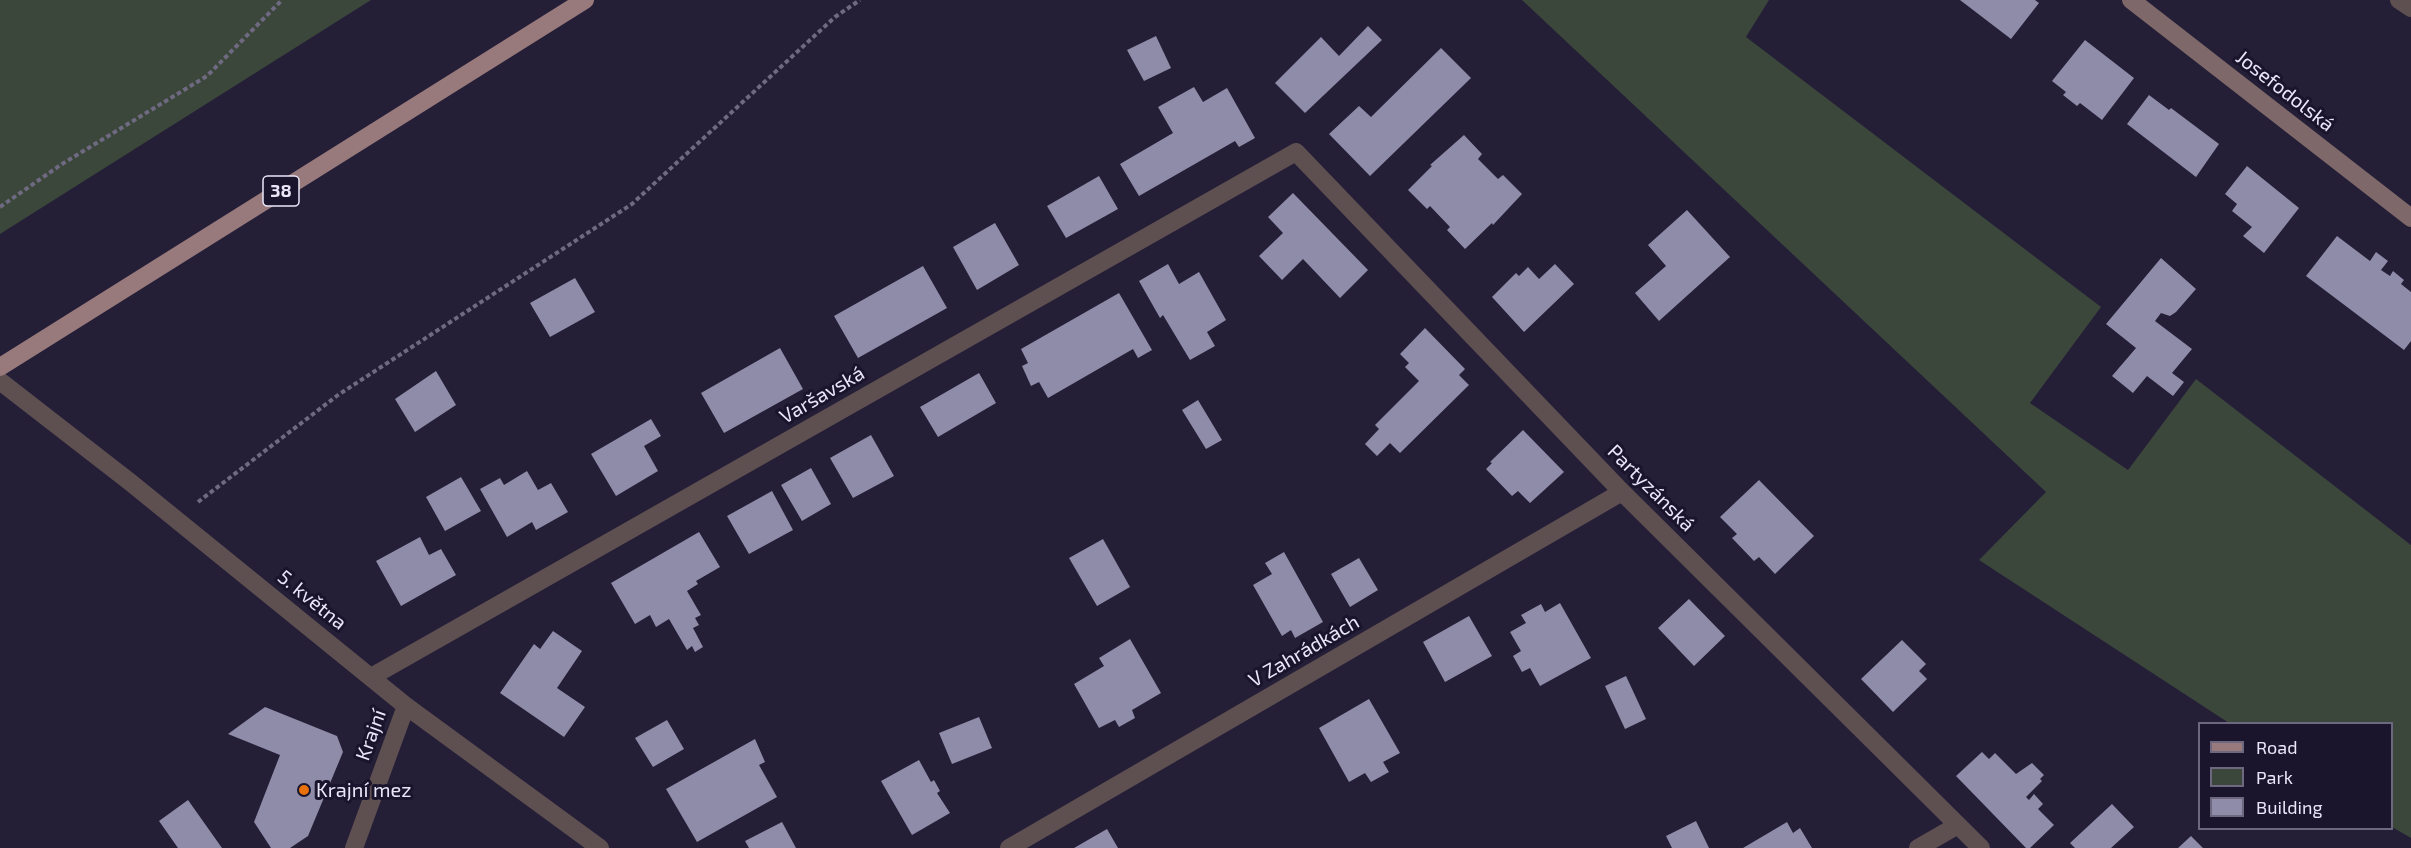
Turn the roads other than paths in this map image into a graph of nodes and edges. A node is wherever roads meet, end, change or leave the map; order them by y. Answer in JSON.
{"nodes":[{"id":1,"x":585,"y":0,"type":"edge"},
{"id":2,"x":593,"y":0,"type":"edge"},
{"id":3,"x":2130,"y":0,"type":"edge"},
{"id":4,"x":2399,"y":0,"type":"edge"},
{"id":5,"x":2411,"y":8,"type":"edge"},
{"id":6,"x":562,"y":15,"type":"junction"},
{"id":7,"x":1296,"y":152,"type":"joint"},
{"id":8,"x":2411,"y":218,"type":"edge"},
{"id":9,"x":0,"y":367,"type":"edge"},
{"id":10,"x":0,"y":381,"type":"edge"},
{"id":11,"x":1622,"y":492,"type":"junction"},
{"id":12,"x":371,"y":677,"type":"junction"},
{"id":13,"x":406,"y":706,"type":"junction"},
{"id":14,"x":1958,"y":825,"type":"junction"},
{"id":15,"x":354,"y":848,"type":"edge"},
{"id":16,"x":600,"y":848,"type":"edge"},
{"id":17,"x":1009,"y":848,"type":"edge"},
{"id":18,"x":1918,"y":848,"type":"edge"},
{"id":19,"x":1981,"y":848,"type":"edge"}],
"edges":[{"from":1,"to":6,"type":"main road","number":"38"},
{"from":2,"to":6,"type":"main road","number":"38"},
{"from":3,"to":8,"type":"main road","name":"Josefodolská"},
{"from":4,"to":5,"type":"street"},
{"from":6,"to":9,"type":"main road","number":"38"},
{"from":7,"to":11,"type":"street","name":"Partyzánská"},
{"from":7,"to":12,"type":"street","name":"Varšavská"},
{"from":10,"to":12,"type":"street","name":"5. května"},
{"from":11,"to":14,"type":"street","name":"Partyzánská"},
{"from":11,"to":17,"type":"street","name":"V Zahrádkách"},
{"from":12,"to":13,"type":"street","name":"5. května"},
{"from":13,"to":15,"type":"street","name":"Krajní"},
{"from":13,"to":16,"type":"street","name":"5. května"},
{"from":14,"to":18,"type":"street"},
{"from":14,"to":19,"type":"street","name":"Partyzánská"}]}
